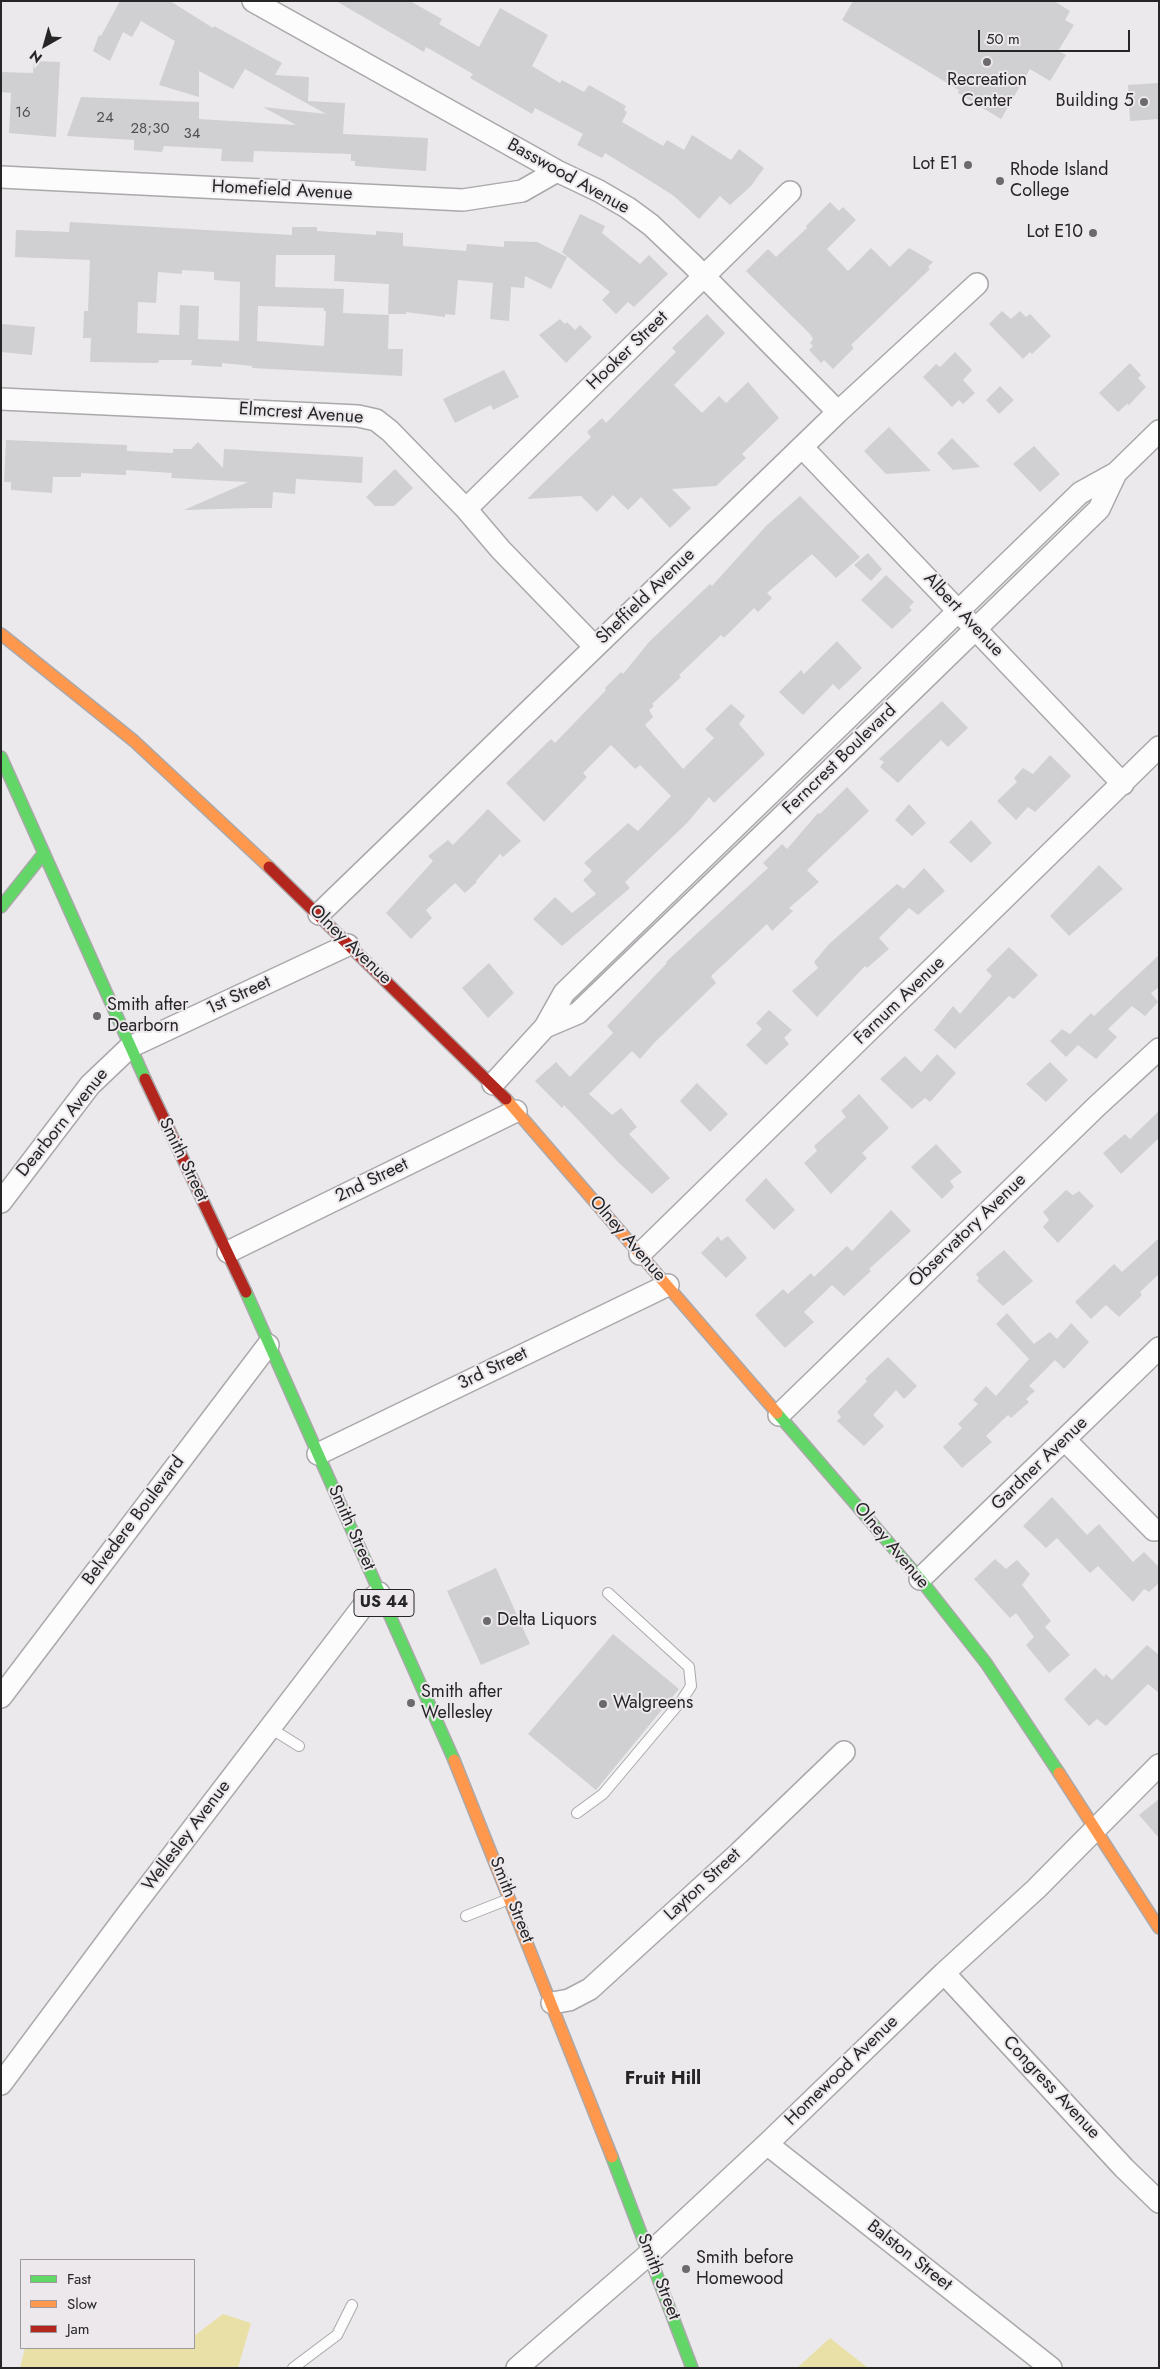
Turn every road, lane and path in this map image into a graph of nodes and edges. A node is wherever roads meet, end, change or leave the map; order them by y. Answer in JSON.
{"nodes":[{"id":1,"x":253,"y":1,"type":"edge"},
{"id":2,"x":557,"y":171,"type":"junction"},
{"id":3,"x":1,"y":178,"type":"edge"},
{"id":4,"x":790,"y":192,"type":"dead end"},
{"id":5,"x":705,"y":277,"type":"junction"},
{"id":6,"x":977,"y":284,"type":"dead end"},
{"id":7,"x":1,"y":400,"type":"edge"},
{"id":8,"x":838,"y":412,"type":"junction"},
{"id":9,"x":1159,"y":431,"type":"edge"},
{"id":10,"x":802,"y":447,"type":"junction"},
{"id":11,"x":1116,"y":473,"type":"junction"},
{"id":12,"x":466,"y":509,"type":"junction"},
{"id":13,"x":958,"y":611,"type":"junction"},
{"id":14,"x":975,"y":629,"type":"junction"},
{"id":15,"x":1,"y":634,"type":"edge"},
{"id":16,"x":595,"y":647,"type":"junction"},
{"id":17,"x":1159,"y":747,"type":"edge"},
{"id":18,"x":1,"y":758,"type":"edge"},
{"id":19,"x":1123,"y":784,"type":"junction"},
{"id":20,"x":44,"y":852,"type":"junction"},
{"id":21,"x":1,"y":907,"type":"edge"},
{"id":22,"x":319,"y":914,"type":"junction"},
{"id":23,"x":348,"y":944,"type":"junction"},
{"id":24,"x":545,"y":1027,"type":"junction"},
{"id":25,"x":130,"y":1047,"type":"junction"},
{"id":26,"x":1159,"y":1049,"type":"edge"},
{"id":27,"x":493,"y":1084,"type":"junction"},
{"id":28,"x":516,"y":1111,"type":"junction"},
{"id":29,"x":1,"y":1202,"type":"edge"},
{"id":30,"x":228,"y":1252,"type":"junction"},
{"id":31,"x":640,"y":1254,"type":"junction"},
{"id":32,"x":668,"y":1285,"type":"junction"},
{"id":33,"x":268,"y":1345,"type":"junction"},
{"id":34,"x":1159,"y":1348,"type":"edge"},
{"id":35,"x":779,"y":1415,"type":"junction"},
{"id":36,"x":1065,"y":1440,"type":"junction"},
{"id":37,"x":318,"y":1454,"type":"junction"},
{"id":38,"x":1154,"y":1530,"type":"dead end"},
{"id":39,"x":920,"y":1578,"type":"junction"},
{"id":40,"x":379,"y":1593,"type":"junction"},
{"id":41,"x":608,"y":1593,"type":"dead end"},
{"id":42,"x":1,"y":1697,"type":"edge"},
{"id":43,"x":270,"y":1728,"type":"junction"},
{"id":44,"x":299,"y":1746,"type":"dead end"},
{"id":45,"x":844,"y":1752,"type":"dead end"},
{"id":46,"x":1159,"y":1765,"type":"edge"},
{"id":47,"x":577,"y":1813,"type":"dead end"},
{"id":48,"x":1095,"y":1827,"type":"junction"},
{"id":49,"x":511,"y":1898,"type":"junction"},
{"id":50,"x":466,"y":1916,"type":"dead end"},
{"id":51,"x":1159,"y":1928,"type":"edge"},
{"id":52,"x":944,"y":1973,"type":"junction"},
{"id":53,"x":552,"y":2003,"type":"junction"},
{"id":54,"x":5,"y":2079,"type":"edge"},
{"id":55,"x":1,"y":2099,"type":"edge"},
{"id":56,"x":767,"y":2144,"type":"junction"},
{"id":57,"x":1159,"y":2202,"type":"edge"},
{"id":58,"x":649,"y":2254,"type":"junction"},
{"id":59,"x":352,"y":2305,"type":"dead end"},
{"id":60,"x":293,"y":2368,"type":"edge"},
{"id":61,"x":517,"y":2368,"type":"edge"},
{"id":62,"x":692,"y":2368,"type":"edge"},
{"id":63,"x":1051,"y":2368,"type":"edge"}],
"edges":[{"from":1,"to":2,"type":"street","name":"Basswood Avenue"},
{"from":2,"to":3,"type":"street","name":"Homefield Avenue"},
{"from":2,"to":5,"type":"street","name":"Basswood Avenue"},
{"from":4,"to":5,"type":"street","name":"Hooker Street"},
{"from":5,"to":8,"type":"street","name":"Basswood Avenue"},
{"from":5,"to":12,"type":"street","name":"Hooker Street"},
{"from":6,"to":8,"type":"street","name":"Sheffield Avenue"},
{"from":7,"to":12,"type":"street","name":"Elmcrest Avenue"},
{"from":8,"to":10,"type":"street","name":"Sheffield Avenue"},
{"from":9,"to":11,"type":"street","name":"Ferncrest Boulevard"},
{"from":10,"to":13,"type":"street","name":"Albert Avenue"},
{"from":10,"to":16,"type":"street","name":"Sheffield Avenue"},
{"from":11,"to":13,"type":"street","name":"Ferncrest Boulevard"},
{"from":11,"to":14,"type":"street","name":"Ferncrest Boulevard"},
{"from":12,"to":16,"type":"street","name":"Elmcrest Avenue"},
{"from":13,"to":14,"type":"street","name":"Albert Avenue"},
{"from":13,"to":24,"type":"street","name":"Ferncrest Boulevard"},
{"from":14,"to":19,"type":"street","name":"Albert Avenue"},
{"from":14,"to":24,"type":"street","name":"Ferncrest Boulevard"},
{"from":15,"to":22,"type":"main road","name":"Olney Avenue"},
{"from":16,"to":22,"type":"street","name":"Sheffield Avenue"},
{"from":17,"to":19,"type":"street","name":"Farnum Avenue"},
{"from":18,"to":20,"type":"main road","name":"Smith Street","number":"US 44"},
{"from":19,"to":31,"type":"street","name":"Farnum Avenue"},
{"from":20,"to":21,"type":"main road"},
{"from":20,"to":25,"type":"main road","name":"Smith Street","number":"US 44"},
{"from":22,"to":23,"type":"main road","name":"Olney Avenue"},
{"from":23,"to":25,"type":"street","name":"1st Street"},
{"from":23,"to":27,"type":"main road","name":"Olney Avenue"},
{"from":24,"to":27,"type":"street","name":"Ferncrest Boulevard"},
{"from":25,"to":29,"type":"street","name":"Dearborn Avenue"},
{"from":25,"to":30,"type":"main road","name":"Smith Street","number":"US 44"},
{"from":26,"to":35,"type":"street","name":"Observatory Avenue"},
{"from":27,"to":28,"type":"main road","name":"Olney Avenue"},
{"from":28,"to":30,"type":"street","name":"2nd Street"},
{"from":28,"to":31,"type":"main road","name":"Olney Avenue"},
{"from":30,"to":33,"type":"main road","name":"Smith Street","number":"US 44"},
{"from":31,"to":32,"type":"main road","name":"Olney Avenue"},
{"from":32,"to":35,"type":"main road","name":"Olney Avenue"},
{"from":32,"to":37,"type":"street","name":"3rd Street"},
{"from":33,"to":37,"type":"main road","name":"Smith Street","number":"US 44"},
{"from":33,"to":42,"type":"street","name":"Belvedere Boulevard"},
{"from":34,"to":36,"type":"street","name":"Gardner Avenue"},
{"from":35,"to":39,"type":"main road","name":"Olney Avenue"},
{"from":36,"to":38,"type":"street"},
{"from":36,"to":39,"type":"street","name":"Gardner Avenue"},
{"from":37,"to":40,"type":"main road","name":"Smith Street","number":"US 44"},
{"from":39,"to":48,"type":"main road","name":"Olney Avenue"},
{"from":40,"to":43,"type":"street","name":"Wellesley Avenue"},
{"from":40,"to":49,"type":"main road","name":"Smith Street","number":"US 44"},
{"from":41,"to":47,"type":"lane"},
{"from":43,"to":44,"type":"lane"},
{"from":43,"to":54,"type":"street","name":"Wellesley Avenue"},
{"from":45,"to":53,"type":"street","name":"Layton Street"},
{"from":46,"to":48,"type":"street","name":"Homewood Avenue"},
{"from":48,"to":51,"type":"main road","name":"Olney Avenue"},
{"from":48,"to":52,"type":"street","name":"Homewood Avenue"},
{"from":49,"to":50,"type":"lane"},
{"from":49,"to":53,"type":"main road","name":"Smith Street","number":"US 44"},
{"from":52,"to":56,"type":"street","name":"Homewood Avenue"},
{"from":52,"to":57,"type":"street","name":"Congress Avenue"},
{"from":53,"to":58,"type":"main road","name":"Smith Street","number":"US 44"},
{"from":54,"to":55,"type":"street","name":"Wellesley Avenue"},
{"from":56,"to":58,"type":"street","name":"Homewood Avenue"},
{"from":56,"to":63,"type":"street","name":"Balston Street"},
{"from":58,"to":61,"type":"street","name":"Homewood Avenue"},
{"from":58,"to":62,"type":"main road","name":"Smith Street","number":"US 44"},
{"from":59,"to":60,"type":"lane"}]}
